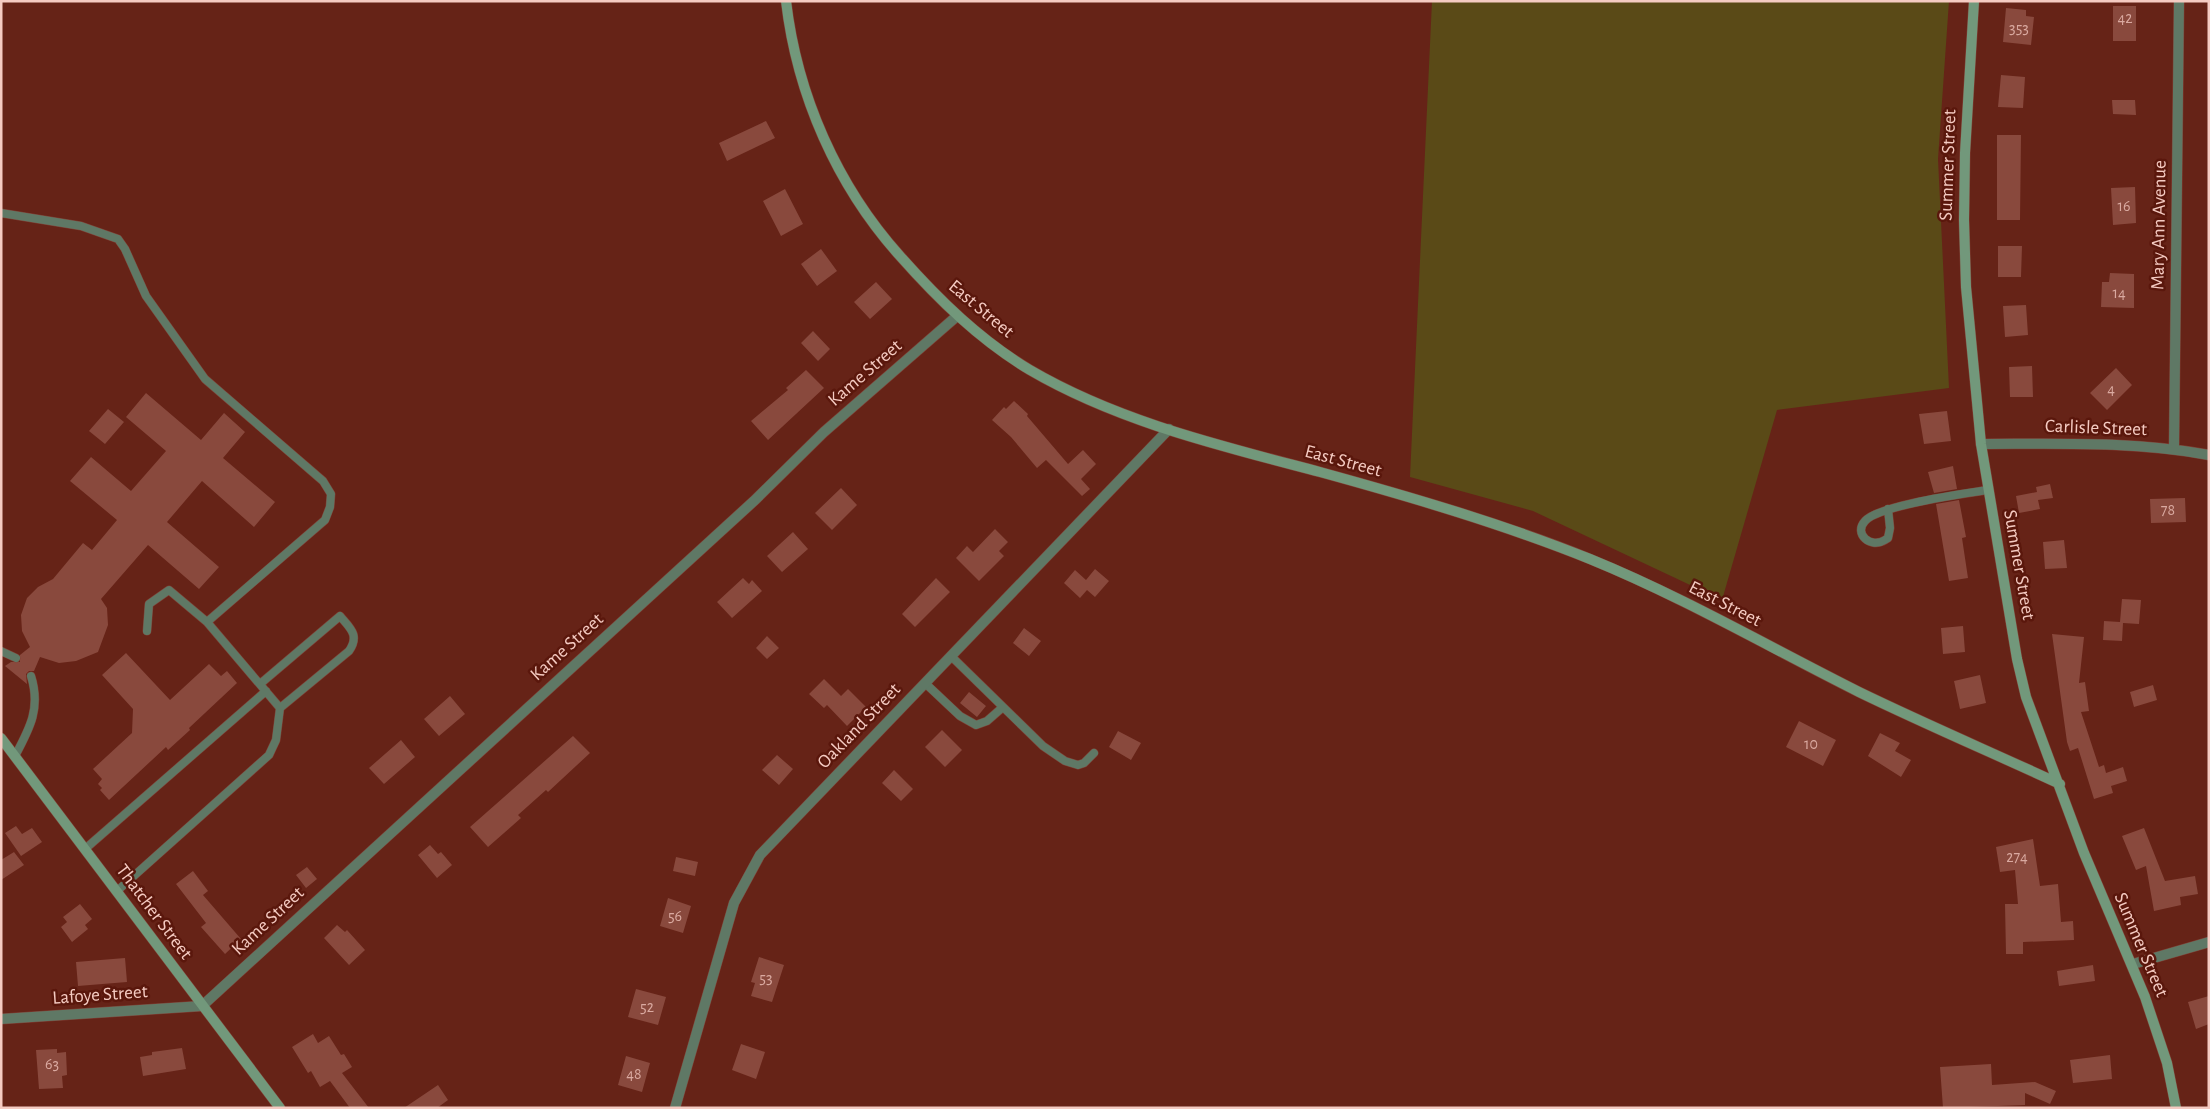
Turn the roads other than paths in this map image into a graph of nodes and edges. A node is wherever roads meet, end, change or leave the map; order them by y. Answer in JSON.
{"nodes":[{"id":1,"x":786,"y":1,"type":"edge"},
{"id":2,"x":1974,"y":1,"type":"edge"},
{"id":3,"x":2179,"y":1,"type":"edge"},
{"id":4,"x":1,"y":213,"type":"edge"},
{"id":5,"x":957,"y":316,"type":"junction"},
{"id":6,"x":1169,"y":429,"type":"junction"},
{"id":7,"x":1981,"y":444,"type":"junction"},
{"id":8,"x":2174,"y":448,"type":"junction"},
{"id":9,"x":2209,"y":455,"type":"edge"},
{"id":10,"x":1988,"y":490,"type":"junction"},
{"id":11,"x":1888,"y":509,"type":"junction"},
{"id":12,"x":207,"y":622,"type":"junction"},
{"id":13,"x":147,"y":631,"type":"dead end"},
{"id":14,"x":1,"y":651,"type":"edge"},
{"id":15,"x":951,"y":656,"type":"junction"},
{"id":16,"x":16,"y":658,"type":"dead end"},
{"id":17,"x":31,"y":676,"type":"dead end"},
{"id":18,"x":925,"y":683,"type":"junction"},
{"id":19,"x":260,"y":684,"type":"junction"},
{"id":20,"x":266,"y":691,"type":"junction"},
{"id":21,"x":1003,"y":707,"type":"junction"},
{"id":22,"x":280,"y":708,"type":"junction"},
{"id":23,"x":1,"y":738,"type":"edge"},
{"id":24,"x":1094,"y":753,"type":"dead end"},
{"id":25,"x":16,"y":756,"type":"junction"},
{"id":26,"x":2060,"y":784,"type":"junction"},
{"id":27,"x":85,"y":848,"type":"junction"},
{"id":28,"x":117,"y":891,"type":"junction"},
{"id":29,"x":2209,"y":942,"type":"edge"},
{"id":30,"x":2133,"y":964,"type":"junction"},
{"id":31,"x":202,"y":1006,"type":"junction"},
{"id":32,"x":1,"y":1019,"type":"edge"},
{"id":33,"x":280,"y":1108,"type":"edge"},
{"id":34,"x":675,"y":1108,"type":"edge"},
{"id":35,"x":2176,"y":1108,"type":"edge"}],
"edges":[{"from":1,"to":5,"type":"street","name":"East Street"},
{"from":2,"to":7,"type":"street","name":"Summer Street"},
{"from":3,"to":8,"type":"street","name":"Mary Ann Avenue"},
{"from":4,"to":12,"type":"lane"},
{"from":5,"to":6,"type":"street","name":"East Street"},
{"from":5,"to":31,"type":"street","name":"Kame Street"},
{"from":6,"to":15,"type":"street","name":"Oakland Street"},
{"from":6,"to":26,"type":"street","name":"East Street"},
{"from":7,"to":8,"type":"street","name":"Carlisle Street"},
{"from":7,"to":10,"type":"street","name":"Summer Street"},
{"from":8,"to":9,"type":"street","name":"Carlisle Street"},
{"from":10,"to":11,"type":"lane"},
{"from":10,"to":26,"type":"street","name":"Summer Street"},
{"from":11,"to":11,"type":"lane"},
{"from":12,"to":13,"type":"lane"},
{"from":12,"to":19,"type":"lane"},
{"from":14,"to":16,"type":"lane"},
{"from":15,"to":18,"type":"street","name":"Oakland Street"},
{"from":15,"to":21,"type":"lane"},
{"from":17,"to":25,"type":"lane"},
{"from":18,"to":21,"type":"lane"},
{"from":18,"to":34,"type":"street","name":"Oakland Street"},
{"from":19,"to":20,"type":"lane"},
{"from":19,"to":22,"type":"lane"},
{"from":20,"to":22,"type":"lane"},
{"from":20,"to":27,"type":"lane"},
{"from":21,"to":24,"type":"lane"},
{"from":22,"to":28,"type":"lane"},
{"from":23,"to":25,"type":"street","name":"Thatcher Street"},
{"from":25,"to":27,"type":"street","name":"Thatcher Street"},
{"from":26,"to":30,"type":"street","name":"Summer Street"},
{"from":27,"to":28,"type":"street","name":"Thatcher Street"},
{"from":28,"to":31,"type":"street","name":"Thatcher Street"},
{"from":29,"to":30,"type":"street"},
{"from":30,"to":35,"type":"street","name":"Summer Street"},
{"from":31,"to":32,"type":"street","name":"Lafoye Street"},
{"from":31,"to":33,"type":"street","name":"Thatcher Street"}]}
